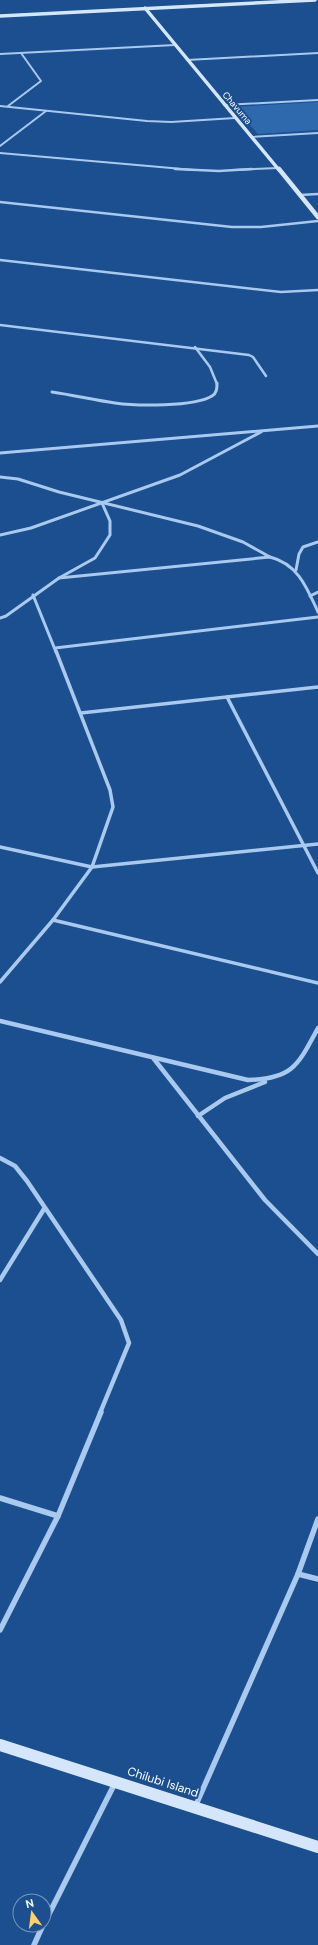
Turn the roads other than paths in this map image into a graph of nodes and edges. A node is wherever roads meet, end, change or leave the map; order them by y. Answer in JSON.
{"nodes":[{"id":1,"x":228,"y":0,"type":"edge"},
{"id":2,"x":315,"y":0,"type":"edge"},
{"id":3,"x":233,"y":4,"type":"junction"},
{"id":4,"x":146,"y":8,"type":"junction"},
{"id":5,"x":0,"y":16,"type":"edge"},
{"id":6,"x":175,"y":45,"type":"junction"},
{"id":7,"x":21,"y":53,"type":"junction"},
{"id":8,"x":318,"y":53,"type":"edge"},
{"id":9,"x":0,"y":54,"type":"edge"},
{"id":10,"x":187,"y":60,"type":"junction"},
{"id":11,"x":318,"y":100,"type":"edge"},
{"id":12,"x":224,"y":105,"type":"junction"},
{"id":13,"x":0,"y":106,"type":"edge"},
{"id":14,"x":7,"y":107,"type":"junction"},
{"id":15,"x":46,"y":110,"type":"junction"},
{"id":16,"x":235,"y":118,"type":"junction"},
{"id":17,"x":318,"y":132,"type":"edge"},
{"id":18,"x":251,"y":137,"type":"junction"},
{"id":19,"x":0,"y":146,"type":"edge"},
{"id":20,"x":0,"y":153,"type":"edge"},
{"id":21,"x":278,"y":168,"type":"junction"},
{"id":22,"x":318,"y":194,"type":"edge"},
{"id":23,"x":300,"y":195,"type":"junction"},
{"id":24,"x":0,"y":202,"type":"edge"},
{"id":25,"x":318,"y":217,"type":"edge"},
{"id":26,"x":318,"y":221,"type":"edge"},
{"id":27,"x":0,"y":260,"type":"edge"},
{"id":28,"x":318,"y":290,"type":"edge"},
{"id":29,"x":0,"y":325,"type":"edge"},
{"id":30,"x":195,"y":347,"type":"junction"},
{"id":31,"x":266,"y":376,"type":"dead end"},
{"id":32,"x":52,"y":392,"type":"dead end"},
{"id":33,"x":318,"y":426,"type":"edge"},
{"id":34,"x":263,"y":431,"type":"junction"},
{"id":35,"x":0,"y":453,"type":"edge"},
{"id":36,"x":0,"y":476,"type":"edge"},
{"id":37,"x":102,"y":503,"type":"junction"},
{"id":38,"x":0,"y":535,"type":"edge"},
{"id":39,"x":318,"y":542,"type":"edge"},
{"id":40,"x":270,"y":557,"type":"junction"},
{"id":41,"x":296,"y":570,"type":"junction"},
{"id":42,"x":59,"y":578,"type":"junction"},
{"id":43,"x":318,"y":592,"type":"edge"},
{"id":44,"x":33,"y":595,"type":"junction"},
{"id":45,"x":310,"y":596,"type":"junction"},
{"id":46,"x":318,"y":612,"type":"edge"},
{"id":47,"x":318,"y":617,"type":"edge"},
{"id":48,"x":0,"y":618,"type":"edge"},
{"id":49,"x":55,"y":648,"type":"junction"},
{"id":50,"x":318,"y":687,"type":"edge"},
{"id":51,"x":227,"y":697,"type":"junction"},
{"id":52,"x":81,"y":713,"type":"junction"},
{"id":53,"x":318,"y":844,"type":"edge"},
{"id":54,"x":304,"y":846,"type":"junction"},
{"id":55,"x":0,"y":847,"type":"edge"},
{"id":56,"x":92,"y":867,"type":"junction"},
{"id":57,"x":318,"y":873,"type":"edge"},
{"id":58,"x":53,"y":920,"type":"junction"},
{"id":59,"x":0,"y":982,"type":"edge"},
{"id":60,"x":318,"y":983,"type":"edge"},
{"id":61,"x":0,"y":1021,"type":"edge"},
{"id":62,"x":318,"y":1028,"type":"edge"},
{"id":63,"x":154,"y":1059,"type":"junction"},
{"id":64,"x":268,"y":1081,"type":"junction"},
{"id":65,"x":198,"y":1116,"type":"junction"},
{"id":66,"x":0,"y":1158,"type":"edge"},
{"id":67,"x":44,"y":1209,"type":"junction"},
{"id":68,"x":318,"y":1254,"type":"edge"},
{"id":69,"x":0,"y":1280,"type":"edge"},
{"id":70,"x":0,"y":1498,"type":"edge"},
{"id":71,"x":58,"y":1516,"type":"junction"},
{"id":72,"x":318,"y":1519,"type":"edge"},
{"id":73,"x":298,"y":1574,"type":"junction"},
{"id":74,"x":318,"y":1579,"type":"edge"},
{"id":75,"x":0,"y":1630,"type":"edge"},
{"id":76,"x":0,"y":1745,"type":"edge"},
{"id":77,"x":116,"y":1782,"type":"junction"},
{"id":78,"x":195,"y":1807,"type":"junction"},
{"id":79,"x":318,"y":1847,"type":"edge"},
{"id":80,"x":52,"y":1908,"type":"edge"},
{"id":81,"x":40,"y":1933,"type":"edge"},
{"id":82,"x":34,"y":1945,"type":"edge"}],
"edges":[{"from":1,"to":3,"type":"street"},
{"from":2,"to":3,"type":"street"},
{"from":3,"to":4,"type":"street"},
{"from":4,"to":5,"type":"street"},
{"from":4,"to":6,"type":"street","name":"Chavuma"},
{"from":6,"to":7,"type":"street"},
{"from":6,"to":10,"type":"street","name":"Chavuma"},
{"from":7,"to":9,"type":"street"},
{"from":7,"to":14,"type":"street"},
{"from":8,"to":10,"type":"street"},
{"from":10,"to":12,"type":"street","name":"Chavuma"},
{"from":11,"to":12,"type":"street"},
{"from":12,"to":16,"type":"street","name":"Chavuma"},
{"from":13,"to":14,"type":"street"},
{"from":14,"to":15,"type":"street"},
{"from":15,"to":16,"type":"street"},
{"from":15,"to":19,"type":"street"},
{"from":16,"to":18,"type":"street","name":"Chavuma"},
{"from":17,"to":18,"type":"street"},
{"from":18,"to":21,"type":"street","name":"Chavuma"},
{"from":20,"to":21,"type":"street"},
{"from":21,"to":23,"type":"street","name":"Chavuma"},
{"from":22,"to":23,"type":"street"},
{"from":23,"to":25,"type":"street","name":"Chavuma"},
{"from":24,"to":26,"type":"street"},
{"from":27,"to":28,"type":"street"},
{"from":29,"to":30,"type":"street"},
{"from":30,"to":31,"type":"street"},
{"from":30,"to":32,"type":"street"},
{"from":33,"to":34,"type":"street"},
{"from":34,"to":35,"type":"street"},
{"from":34,"to":37,"type":"street"},
{"from":36,"to":37,"type":"street"},
{"from":37,"to":38,"type":"street"},
{"from":37,"to":40,"type":"street"},
{"from":37,"to":42,"type":"street"},
{"from":39,"to":41,"type":"street"},
{"from":40,"to":41,"type":"street"},
{"from":40,"to":42,"type":"street"},
{"from":41,"to":45,"type":"street"},
{"from":42,"to":44,"type":"street"},
{"from":43,"to":45,"type":"street"},
{"from":44,"to":48,"type":"street"},
{"from":44,"to":49,"type":"street"},
{"from":45,"to":46,"type":"street"},
{"from":47,"to":49,"type":"street"},
{"from":49,"to":52,"type":"street"},
{"from":50,"to":51,"type":"street"},
{"from":51,"to":52,"type":"street"},
{"from":51,"to":54,"type":"street"},
{"from":52,"to":56,"type":"street"},
{"from":53,"to":54,"type":"street"},
{"from":54,"to":56,"type":"street"},
{"from":54,"to":57,"type":"street"},
{"from":55,"to":56,"type":"street"},
{"from":56,"to":58,"type":"street"},
{"from":58,"to":59,"type":"street"},
{"from":58,"to":60,"type":"street"},
{"from":61,"to":63,"type":"street"},
{"from":62,"to":64,"type":"street"},
{"from":63,"to":64,"type":"street"},
{"from":63,"to":65,"type":"street"},
{"from":64,"to":65,"type":"street"},
{"from":65,"to":68,"type":"street"},
{"from":66,"to":67,"type":"street"},
{"from":67,"to":69,"type":"street"},
{"from":67,"to":71,"type":"street"},
{"from":70,"to":71,"type":"street"},
{"from":71,"to":75,"type":"street"},
{"from":72,"to":73,"type":"street"},
{"from":73,"to":74,"type":"street"},
{"from":73,"to":78,"type":"street"},
{"from":76,"to":77,"type":"street","name":"Chilubi Island"},
{"from":77,"to":78,"type":"street","name":"Chilubi Island"},
{"from":77,"to":80,"type":"street"},
{"from":78,"to":79,"type":"street","name":"Chilubi Island"},
{"from":81,"to":82,"type":"street"}]}
